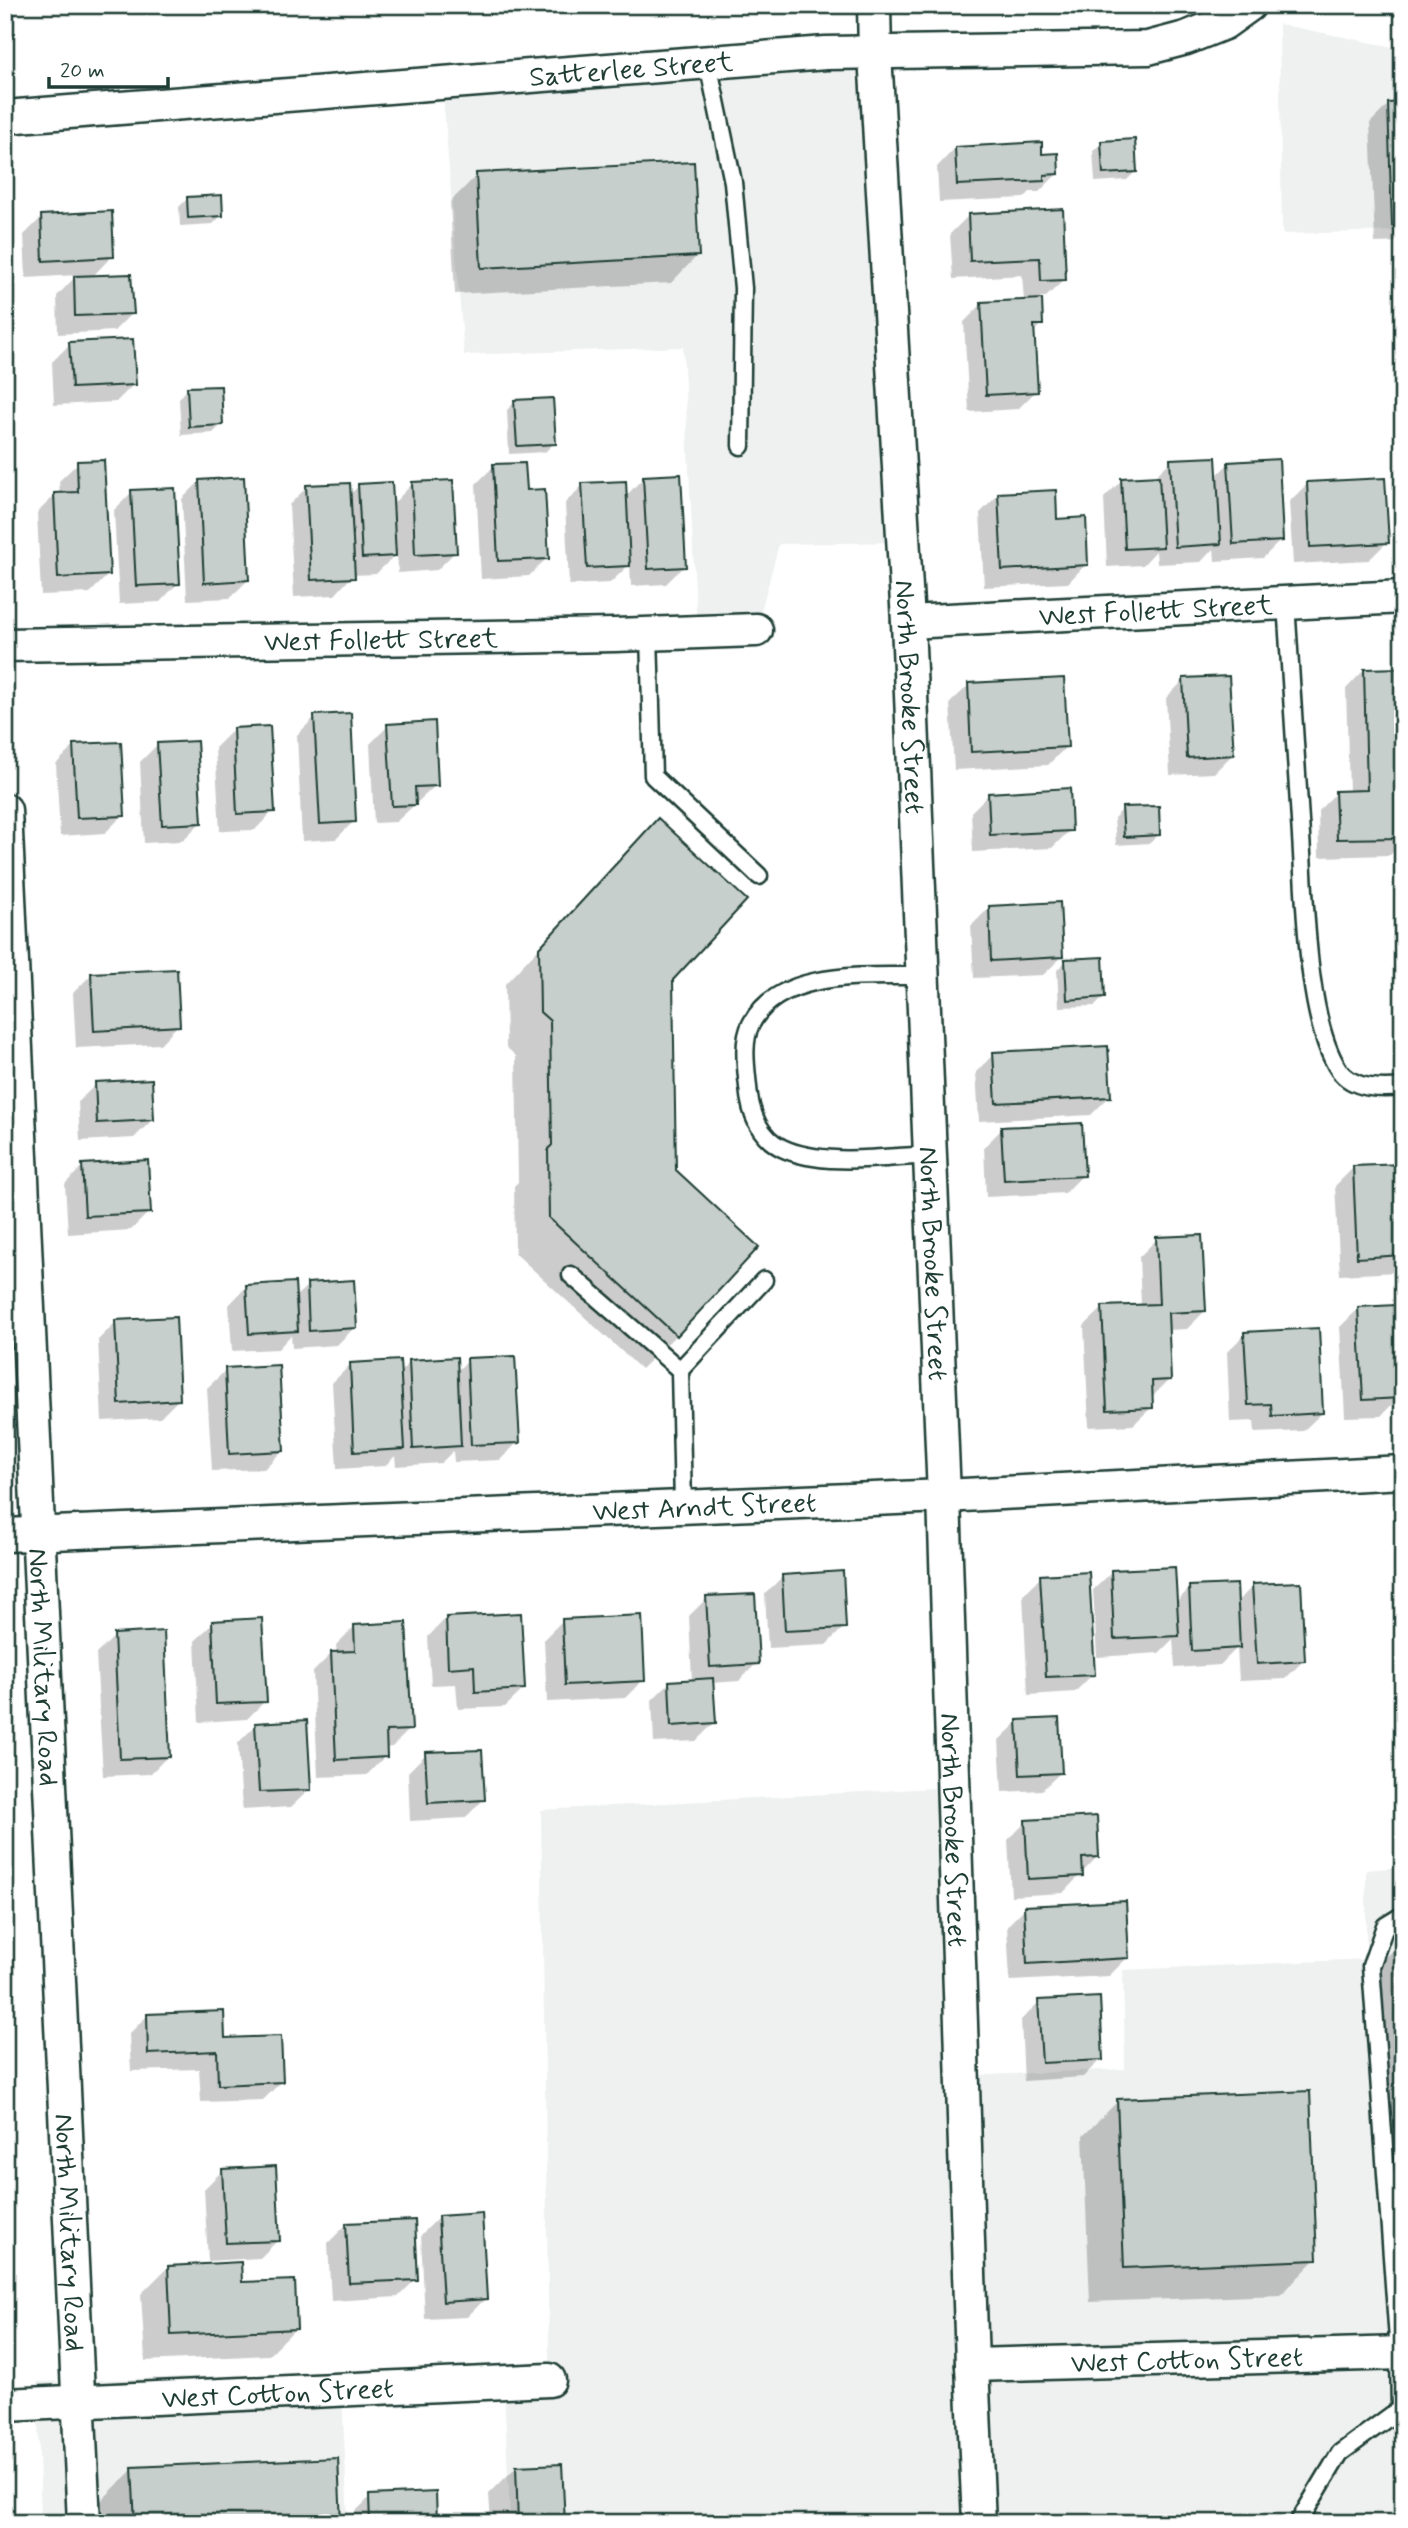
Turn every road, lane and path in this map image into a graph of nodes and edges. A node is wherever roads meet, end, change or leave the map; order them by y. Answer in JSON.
{"nodes":[{"id":1,"x":874,"y":5,"type":"edge"},
{"id":2,"x":1249,"y":5,"type":"edge"},
{"id":3,"x":875,"y":54,"type":"junction"},
{"id":4,"x":708,"y":63,"type":"junction"},
{"id":5,"x":5,"y":117,"type":"edge"},
{"id":6,"x":741,"y":446,"type":"dead end"},
{"id":7,"x":1403,"y":597,"type":"edge"},
{"id":8,"x":1286,"y":603,"type":"junction"},
{"id":9,"x":908,"y":622,"type":"junction"},
{"id":10,"x":756,"y":630,"type":"dead end"},
{"id":11,"x":649,"y":634,"type":"junction"},
{"id":12,"x":5,"y":645,"type":"edge"},
{"id":13,"x":5,"y":810,"type":"edge"},
{"id":14,"x":759,"y":876,"type":"dead end"},
{"id":15,"x":923,"y":976,"type":"junction"},
{"id":16,"x":1403,"y":1087,"type":"edge"},
{"id":17,"x":13,"y":1148,"type":"edge"},
{"id":18,"x":930,"y":1155,"type":"junction"},
{"id":19,"x":571,"y":1275,"type":"dead end"},
{"id":20,"x":764,"y":1280,"type":"dead end"},
{"id":21,"x":680,"y":1370,"type":"junction"},
{"id":22,"x":1403,"y":1472,"type":"edge"},
{"id":23,"x":943,"y":1496,"type":"junction"},
{"id":24,"x":684,"y":1506,"type":"junction"},
{"id":25,"x":38,"y":1533,"type":"junction"},
{"id":26,"x":5,"y":1535,"type":"edge"},
{"id":27,"x":1403,"y":1915,"type":"edge"},
{"id":28,"x":1401,"y":2354,"type":"edge"},
{"id":29,"x":972,"y":2365,"type":"junction"},
{"id":30,"x":548,"y":2380,"type":"dead end"},
{"id":31,"x":79,"y":2402,"type":"junction"},
{"id":32,"x":5,"y":2405,"type":"edge"},
{"id":33,"x":1401,"y":2409,"type":"edge"},
{"id":34,"x":983,"y":2522,"type":"edge"},
{"id":35,"x":84,"y":2523,"type":"edge"},
{"id":36,"x":1298,"y":2523,"type":"edge"}],
"edges":[{"from":1,"to":3,"type":"street","name":"North Brooke Street"},
{"from":2,"to":3,"type":"street","name":"Satterlee Street"},
{"from":3,"to":4,"type":"street","name":"Satterlee Street"},
{"from":3,"to":9,"type":"street","name":"North Brooke Street"},
{"from":4,"to":5,"type":"street","name":"Satterlee Street"},
{"from":4,"to":6,"type":"lane"},
{"from":7,"to":8,"type":"street","name":"West Follett Street"},
{"from":8,"to":9,"type":"street","name":"West Follett Street"},
{"from":8,"to":16,"type":"lane"},
{"from":9,"to":15,"type":"street","name":"North Brooke Street"},
{"from":10,"to":11,"type":"street","name":"West Follett Street"},
{"from":11,"to":12,"type":"street","name":"West Follett Street"},
{"from":11,"to":14,"type":"lane"},
{"from":13,"to":17,"type":"street","name":"North Military Road"},
{"from":15,"to":18,"type":"street","name":"North Brooke Street"},
{"from":15,"to":18,"type":"lane"},
{"from":17,"to":25,"type":"street","name":"North Military Road"},
{"from":18,"to":23,"type":"street","name":"North Brooke Street"},
{"from":19,"to":21,"type":"lane"},
{"from":20,"to":21,"type":"lane"},
{"from":21,"to":24,"type":"lane"},
{"from":22,"to":23,"type":"street","name":"West Arndt Street"},
{"from":23,"to":24,"type":"street","name":"West Arndt Street"},
{"from":23,"to":29,"type":"street","name":"North Brooke Street"},
{"from":24,"to":25,"type":"street","name":"West Arndt Street"},
{"from":25,"to":26,"type":"street","name":"West Arndt Street"},
{"from":25,"to":31,"type":"street","name":"North Military Road"},
{"from":27,"to":28,"type":"lane"},
{"from":28,"to":29,"type":"street","name":"West Cotton Street"},
{"from":28,"to":33,"type":"lane"},
{"from":29,"to":34,"type":"street","name":"North Brooke Street"},
{"from":30,"to":31,"type":"street","name":"West Cotton Street"},
{"from":31,"to":32,"type":"street","name":"West Cotton Street"},
{"from":31,"to":35,"type":"street","name":"North Military Road"},
{"from":33,"to":36,"type":"lane"}]}
